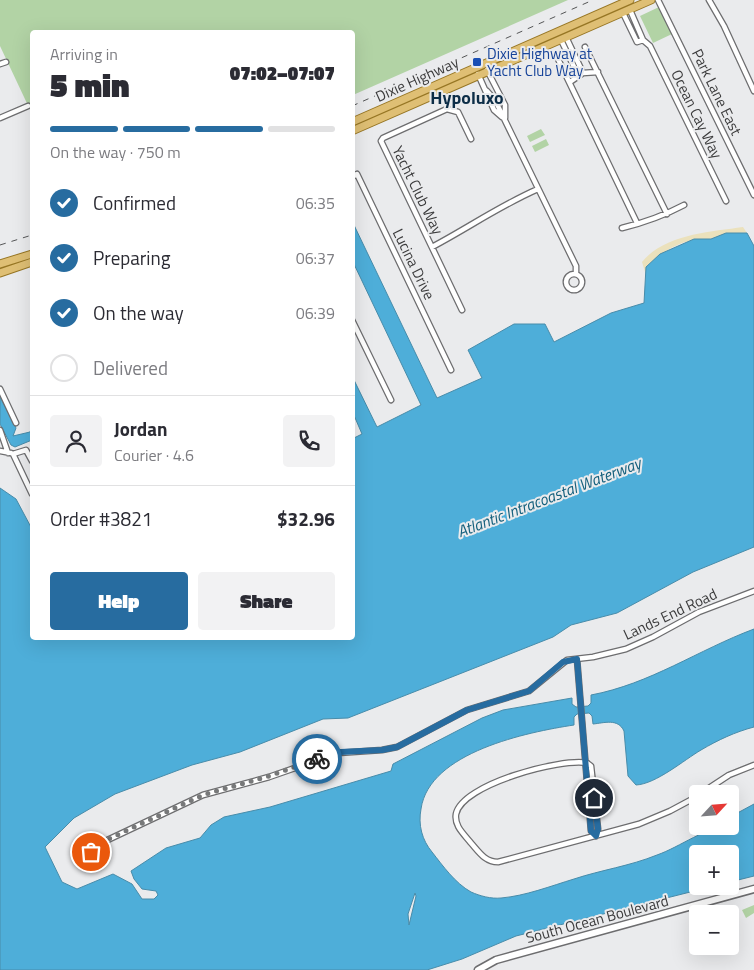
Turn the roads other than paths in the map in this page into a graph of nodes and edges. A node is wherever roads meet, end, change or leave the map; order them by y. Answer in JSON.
{"nodes":[{"id":1,"x":630,"y":0,"type":"edge"},
{"id":2,"x":651,"y":0,"type":"edge"},
{"id":3,"x":658,"y":0,"type":"edge"},
{"id":4,"x":709,"y":0,"type":"edge"},
{"id":5,"x":626,"y":11,"type":"junction"},
{"id":6,"x":564,"y":39,"type":"junction"},
{"id":7,"x":644,"y":40,"type":"junction"},
{"id":8,"x":585,"y":47,"type":"dead end"},
{"id":9,"x":558,"y":59,"type":"dead end"},
{"id":10,"x":6,"y":62,"type":"dead end"},
{"id":11,"x":0,"y":64,"type":"edge"},
{"id":12,"x":485,"y":64,"type":"junction"},
{"id":13,"x":475,"y":68,"type":"junction"},
{"id":14,"x":488,"y":72,"type":"junction"},
{"id":15,"x":598,"y":72,"type":"junction"},
{"id":16,"x":581,"y":74,"type":"junction"},
{"id":17,"x":479,"y":76,"type":"junction"},
{"id":18,"x":570,"y":82,"type":"junction"},
{"id":19,"x":754,"y":90,"type":"edge"},
{"id":20,"x":501,"y":98,"type":"junction"},
{"id":21,"x":493,"y":101,"type":"junction"},
{"id":22,"x":28,"y":106,"type":"dead end"},
{"id":23,"x":0,"y":118,"type":"edge"},
{"id":24,"x":504,"y":119,"type":"junction"},
{"id":25,"x":355,"y":121,"type":"edge"},
{"id":26,"x":355,"y":130,"type":"edge"},
{"id":27,"x":471,"y":139,"type":"dead end"},
{"id":28,"x":355,"y":175,"type":"edge"},
{"id":29,"x":538,"y":189,"type":"junction"},
{"id":30,"x":754,"y":195,"type":"edge"},
{"id":31,"x":726,"y":201,"type":"dead end"},
{"id":32,"x":684,"y":205,"type":"dead end"},
{"id":33,"x":667,"y":214,"type":"junction"},
{"id":34,"x":637,"y":223,"type":"junction"},
{"id":35,"x":622,"y":228,"type":"dead end"},
{"id":36,"x":432,"y":247,"type":"junction"},
{"id":37,"x":30,"y":255,"type":"edge"},
{"id":38,"x":30,"y":263,"type":"edge"},
{"id":39,"x":0,"y":264,"type":"edge"},
{"id":40,"x":0,"y":273,"type":"edge"},
{"id":41,"x":576,"y":274,"type":"dead end"},
{"id":42,"x":462,"y":310,"type":"dead end"},
{"id":43,"x":355,"y":326,"type":"edge"},
{"id":44,"x":451,"y":370,"type":"dead end"},
{"id":45,"x":0,"y":389,"type":"edge"},
{"id":46,"x":391,"y":400,"type":"dead end"},
{"id":47,"x":16,"y":423,"type":"dead end"},
{"id":48,"x":0,"y":430,"type":"edge"},
{"id":49,"x":0,"y":451,"type":"edge"},
{"id":50,"x":11,"y":453,"type":"junction"},
{"id":51,"x":30,"y":458,"type":"edge"},
{"id":52,"x":30,"y":490,"type":"edge"},
{"id":53,"x":754,"y":591,"type":"edge"},
{"id":54,"x":577,"y":659,"type":"junction"},
{"id":55,"x":587,"y":763,"type":"junction"},
{"id":56,"x":754,"y":765,"type":"edge"},
{"id":57,"x":715,"y":785,"type":"edge"},
{"id":58,"x":689,"y":800,"type":"edge"},
{"id":59,"x":596,"y":836,"type":"junction"},
{"id":60,"x":98,"y":844,"type":"dead end"},
{"id":61,"x":754,"y":888,"type":"edge"},
{"id":62,"x":478,"y":970,"type":"edge"}],
"edges":[{"from":1,"to":12,"type":"main road","name":"Dixie Highway"},
{"from":2,"to":5,"type":"main road","name":"Dixie Highway"},
{"from":3,"to":30,"type":"street","name":"Park Lane East"},
{"from":4,"to":19,"type":"street"},
{"from":5,"to":6,"type":"main road","name":"Dixie Highway"},
{"from":5,"to":7,"type":"street","name":"Ocean Cay Way"},
{"from":5,"to":7,"type":"street"},
{"from":6,"to":14,"type":"main road","name":"Dixie Highway"},
{"from":6,"to":16,"type":"street"},
{"from":7,"to":31,"type":"street","name":"Ocean Cay Way"},
{"from":8,"to":15,"type":"street"},
{"from":9,"to":18,"type":"street"},
{"from":10,"to":11,"type":"street"},
{"from":12,"to":13,"type":"main road","name":"Dixie Highway"},
{"from":12,"to":14,"type":"street"},
{"from":13,"to":17,"type":"street"},
{"from":13,"to":25,"type":"main road","name":"Dixie Highway"},
{"from":14,"to":17,"type":"main road","name":"Dixie Highway"},
{"from":14,"to":20,"type":"street"},
{"from":15,"to":16,"type":"street"},
{"from":15,"to":33,"type":"street"},
{"from":16,"to":18,"type":"street"},
{"from":17,"to":21,"type":"street"},
{"from":17,"to":26,"type":"main road","name":"Dixie Highway"},
{"from":18,"to":34,"type":"street"},
{"from":20,"to":21,"type":"street"},
{"from":20,"to":24,"type":"street"},
{"from":21,"to":24,"type":"street"},
{"from":22,"to":23,"type":"street"},
{"from":24,"to":29,"type":"street"},
{"from":27,"to":36,"type":"street","name":"Yacht Club Way"},
{"from":28,"to":44,"type":"street","name":"Lucina Drive"},
{"from":29,"to":36,"type":"street","name":"Yacht Club Way"},
{"from":29,"to":41,"type":"street"},
{"from":32,"to":33,"type":"street"},
{"from":33,"to":34,"type":"street"},
{"from":34,"to":35,"type":"street"},
{"from":36,"to":42,"type":"street","name":"Yacht Club Way"},
{"from":37,"to":39,"type":"main road"},
{"from":38,"to":40,"type":"main road"},
{"from":43,"to":46,"type":"street"},
{"from":45,"to":47,"type":"street"},
{"from":48,"to":50,"type":"street"},
{"from":49,"to":50,"type":"street"},
{"from":50,"to":51,"type":"street"},
{"from":50,"to":52,"type":"street"},
{"from":53,"to":54,"type":"street","name":"Lands End Road"},
{"from":54,"to":55,"type":"street"},
{"from":54,"to":60,"type":"street","name":"Lands End Road"},
{"from":55,"to":59,"type":"street"},
{"from":55,"to":59,"type":"street"},
{"from":56,"to":57,"type":"street"},
{"from":58,"to":59,"type":"street"},
{"from":61,"to":62,"type":"main road","name":"South Ocean Boulevard"}]}
